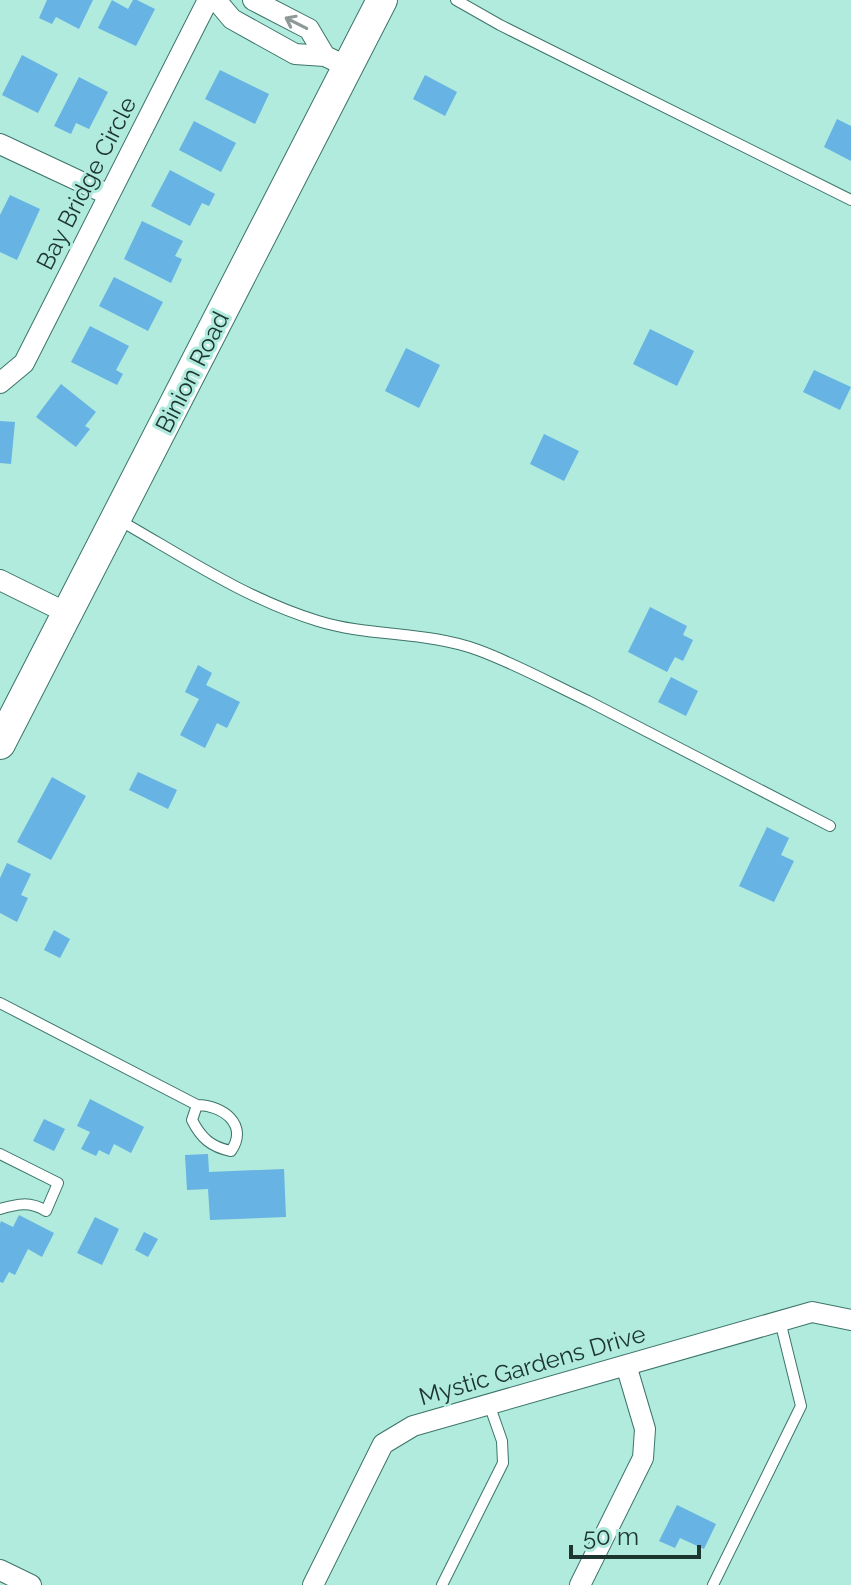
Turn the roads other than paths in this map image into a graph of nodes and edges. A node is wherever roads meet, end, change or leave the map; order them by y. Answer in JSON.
{"nodes":[{"id":1,"x":208,"y":0,"type":"edge"},
{"id":2,"x":216,"y":0,"type":"edge"},
{"id":3,"x":253,"y":0,"type":"edge"},
{"id":4,"x":382,"y":0,"type":"edge"},
{"id":5,"x":456,"y":0,"type":"edge"},
{"id":6,"x":336,"y":62,"type":"junction"},
{"id":7,"x":0,"y":144,"type":"edge"},
{"id":8,"x":109,"y":195,"type":"junction"},
{"id":9,"x":851,"y":200,"type":"edge"},
{"id":10,"x":0,"y":383,"type":"edge"},
{"id":11,"x":117,"y":519,"type":"junction"},
{"id":12,"x":0,"y":580,"type":"edge"},
{"id":13,"x":69,"y":614,"type":"junction"},
{"id":14,"x":0,"y":744,"type":"edge"},
{"id":15,"x":830,"y":826,"type":"dead end"},
{"id":16,"x":0,"y":1003,"type":"edge"},
{"id":17,"x":197,"y":1105,"type":"junction"},
{"id":18,"x":0,"y":1154,"type":"edge"},
{"id":19,"x":0,"y":1209,"type":"edge"},
{"id":20,"x":851,"y":1320,"type":"edge"},
{"id":21,"x":780,"y":1321,"type":"junction"},
{"id":22,"x":626,"y":1365,"type":"junction"},
{"id":23,"x":489,"y":1404,"type":"junction"},
{"id":24,"x":0,"y":1570,"type":"edge"},
{"id":25,"x":31,"y":1585,"type":"edge"},
{"id":26,"x":313,"y":1585,"type":"edge"},
{"id":27,"x":442,"y":1585,"type":"edge"},
{"id":28,"x":580,"y":1585,"type":"edge"},
{"id":29,"x":713,"y":1585,"type":"edge"}],
"edges":[{"from":1,"to":8,"type":"street","name":"Bay Bridge Circle"},
{"from":2,"to":6,"type":"street"},
{"from":6,"to":3,"type":"street","one_way":true},
{"from":4,"to":6,"type":"main road","name":"Binion Road"},
{"from":5,"to":9,"type":"lane"},
{"from":6,"to":11,"type":"main road","name":"Binion Road"},
{"from":7,"to":8,"type":"street"},
{"from":8,"to":10,"type":"street","name":"Bay Bridge Circle"},
{"from":11,"to":13,"type":"main road","name":"Binion Road"},
{"from":11,"to":15,"type":"lane"},
{"from":12,"to":13,"type":"street"},
{"from":13,"to":14,"type":"main road","name":"Binion Road"},
{"from":16,"to":17,"type":"lane"},
{"from":17,"to":17,"type":"lane"},
{"from":18,"to":19,"type":"lane"},
{"from":20,"to":21,"type":"street","name":"Mystic Gardens Drive"},
{"from":21,"to":22,"type":"street","name":"Mystic Gardens Drive"},
{"from":21,"to":29,"type":"lane"},
{"from":22,"to":23,"type":"street","name":"Mystic Gardens Drive"},
{"from":22,"to":28,"type":"street"},
{"from":23,"to":26,"type":"street","name":"Mystic Gardens Drive"},
{"from":23,"to":27,"type":"lane"},
{"from":24,"to":25,"type":"street"}]}
